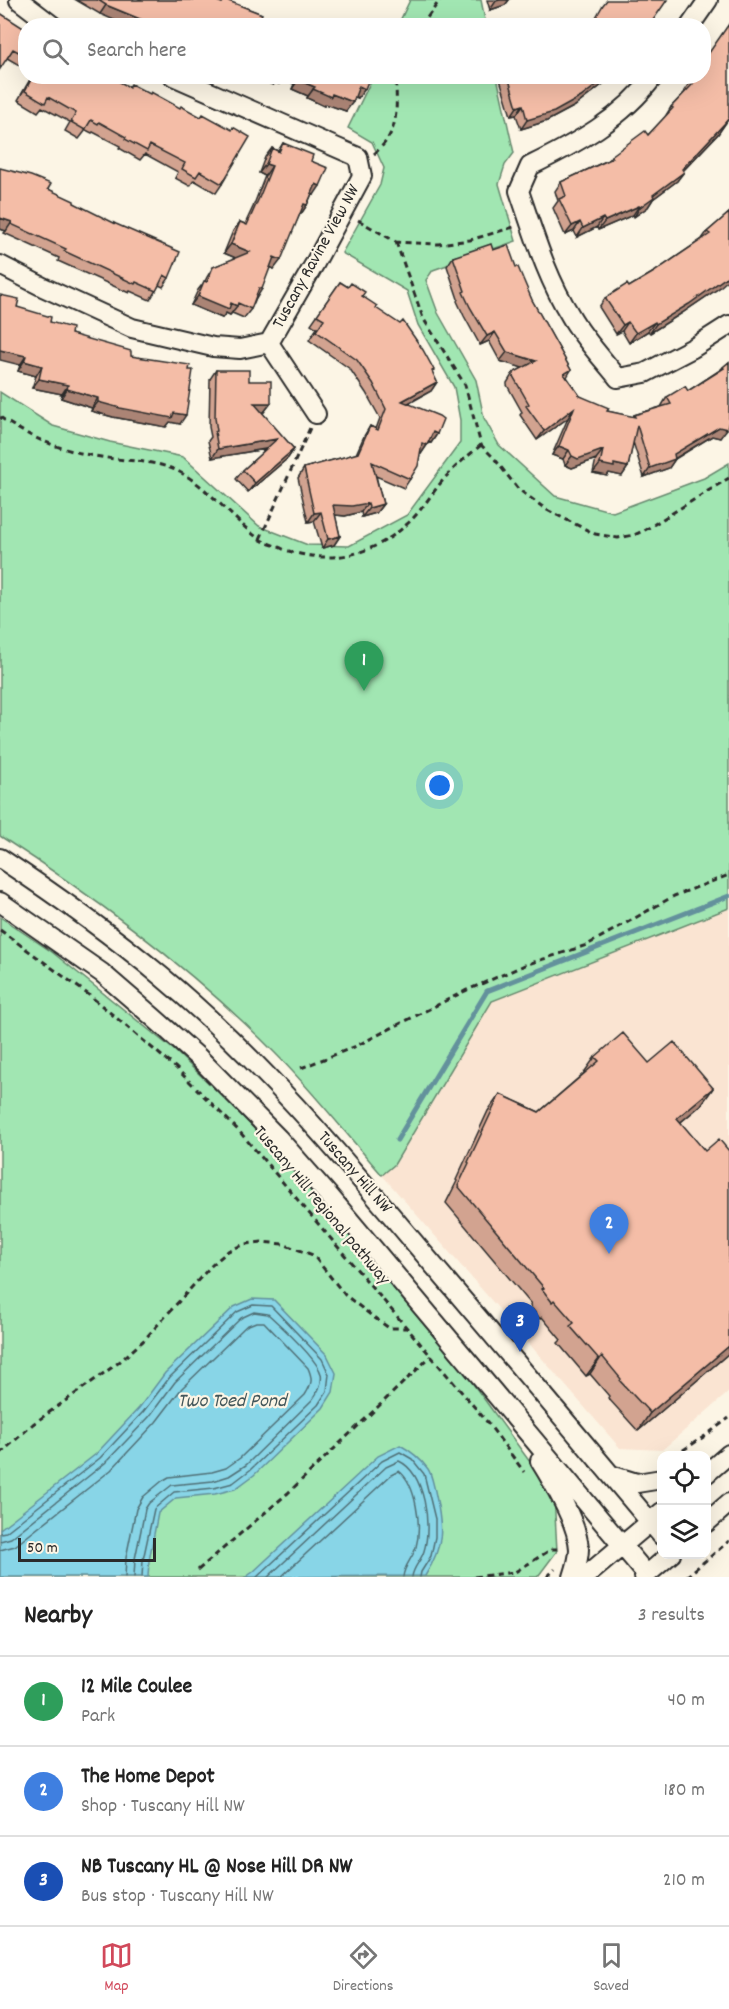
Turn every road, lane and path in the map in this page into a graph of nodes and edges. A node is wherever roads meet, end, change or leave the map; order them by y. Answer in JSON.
{"nodes":[{"id":1,"x":19,"y":0,"type":"edge"},
{"id":2,"x":440,"y":0,"type":"edge"},
{"id":3,"x":708,"y":0,"type":"edge"},
{"id":4,"x":43,"y":18,"type":"edge"},
{"id":5,"x":427,"y":18,"type":"edge"},
{"id":6,"x":696,"y":18,"type":"edge"},
{"id":7,"x":191,"y":84,"type":"edge"},
{"id":8,"x":396,"y":84,"type":"edge"},
{"id":9,"x":647,"y":84,"type":"edge"},
{"id":10,"x":358,"y":157,"type":"junction"},
{"id":11,"x":343,"y":211,"type":"junction"},
{"id":12,"x":530,"y":222,"type":"junction"},
{"id":13,"x":396,"y":242,"type":"junction"},
{"id":14,"x":0,"y":265,"type":"edge"},
{"id":15,"x":729,"y":325,"type":"edge"},
{"id":16,"x":269,"y":343,"type":"junction"},
{"id":17,"x":316,"y":414,"type":"joint"},
{"id":18,"x":0,"y":417,"type":"edge"},
{"id":19,"x":481,"y":445,"type":"junction"},
{"id":20,"x":729,"y":478,"type":"edge"},
{"id":21,"x":260,"y":539,"type":"junction"},
{"id":22,"x":0,"y":858,"type":"edge"},
{"id":23,"x":729,"y":875,"type":"edge"},
{"id":24,"x":0,"y":902,"type":"edge"},
{"id":25,"x":0,"y":930,"type":"edge"},
{"id":26,"x":301,"y":1068,"type":"dead end"},
{"id":27,"x":406,"y":1328,"type":"junction"},
{"id":28,"x":431,"y":1356,"type":"junction"},
{"id":29,"x":729,"y":1418,"type":"edge"},
{"id":30,"x":519,"y":1423,"type":"junction"},
{"id":31,"x":729,"y":1443,"type":"edge"},
{"id":32,"x":681,"y":1451,"type":"edge"},
{"id":33,"x":0,"y":1454,"type":"edge"},
{"id":34,"x":729,"y":1454,"type":"edge"},
{"id":35,"x":711,"y":1456,"type":"edge"},
{"id":36,"x":711,"y":1470,"type":"edge"},
{"id":37,"x":611,"y":1475,"type":"junction"},
{"id":38,"x":657,"y":1480,"type":"edge"},
{"id":39,"x":530,"y":1481,"type":"dead end"},
{"id":40,"x":729,"y":1503,"type":"edge"},
{"id":41,"x":711,"y":1519,"type":"edge"},
{"id":42,"x":657,"y":1522,"type":"edge"},
{"id":43,"x":657,"y":1524,"type":"edge"},
{"id":44,"x":729,"y":1541,"type":"edge"},
{"id":45,"x":623,"y":1545,"type":"junction"},
{"id":46,"x":566,"y":1549,"type":"dead end"},
{"id":47,"x":665,"y":1559,"type":"edge"},
{"id":48,"x":198,"y":1570,"type":"dead end"},
{"id":49,"x":646,"y":1576,"type":"edge"},
{"id":50,"x":474,"y":1577,"type":"edge"},
{"id":51,"x":573,"y":1577,"type":"edge"},
{"id":52,"x":585,"y":1577,"type":"edge"},
{"id":53,"x":686,"y":1577,"type":"edge"}],
"edges":[{"from":1,"to":4,"type":"street"},
{"from":2,"to":5,"type":"path"},
{"from":3,"to":6,"type":"street"},
{"from":7,"to":10,"type":"street","name":"Tuscany Ravine View NW"},
{"from":8,"to":10,"type":"path"},
{"from":9,"to":12,"type":"street"},
{"from":10,"to":11,"type":"street","name":"Tuscany Ravine View NW"},
{"from":11,"to":13,"type":"path"},
{"from":11,"to":16,"type":"street","name":"Tuscany Ravine View NW"},
{"from":12,"to":13,"type":"path"},
{"from":12,"to":15,"type":"street"},
{"from":13,"to":19,"type":"path"},
{"from":14,"to":16,"type":"street","name":"Tuscany Ravine View NW"},
{"from":16,"to":17,"type":"street"},
{"from":17,"to":21,"type":"path"},
{"from":18,"to":21,"type":"path"},
{"from":19,"to":20,"type":"path"},
{"from":19,"to":21,"type":"path"},
{"from":22,"to":37,"type":"street","name":"Tuscany Hill NW"},
{"from":23,"to":26,"type":"path"},
{"from":24,"to":30,"type":"street","name":"Tuscany Hill NW"},
{"from":25,"to":27,"type":"path","name":"Tuscany Hill regional pathway"},
{"from":27,"to":28,"type":"path","name":"Tuscany Hill regional pathway"},
{"from":27,"to":33,"type":"path"},
{"from":28,"to":39,"type":"path","name":"Tuscany Hill regional pathway"},
{"from":28,"to":48,"type":"path"},
{"from":29,"to":32,"type":"path"},
{"from":30,"to":45,"type":"street","name":"Tuscany Hill NW"},
{"from":30,"to":51,"type":"street"},
{"from":31,"to":35,"type":"street"},
{"from":34,"to":36,"type":"street"},
{"from":37,"to":38,"type":"street"},
{"from":37,"to":42,"type":"street","name":"Tuscany Hill NW"},
{"from":40,"to":41,"type":"street"},
{"from":43,"to":45,"type":"street"},
{"from":44,"to":53,"type":"path"},
{"from":45,"to":49,"type":"street","name":"Tuscany Hill NW"},
{"from":45,"to":52,"type":"street"},
{"from":46,"to":50,"type":"path"},
{"from":47,"to":49,"type":"street"}]}
